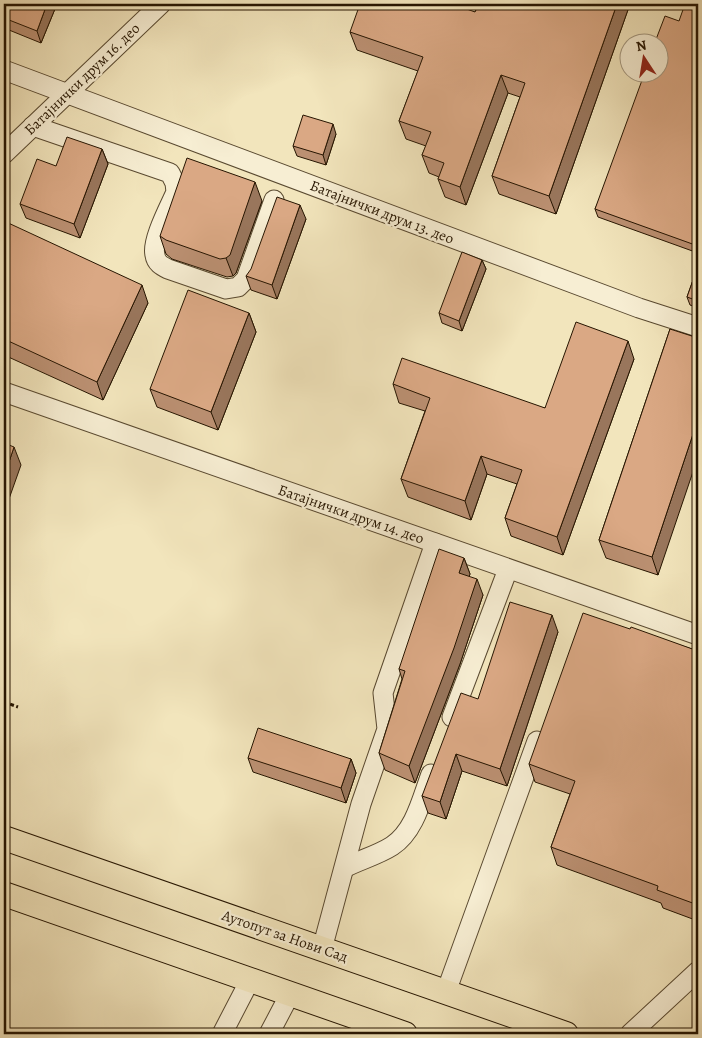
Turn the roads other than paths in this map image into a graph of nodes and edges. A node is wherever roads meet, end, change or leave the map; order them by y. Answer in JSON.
{"nodes":[{"id":1,"x":161,"y":4,"type":"edge"},
{"id":2,"x":4,"y":70,"type":"edge"},
{"id":3,"x":67,"y":93,"type":"junction"},
{"id":4,"x":33,"y":126,"type":"junction"},
{"id":5,"x":4,"y":154,"type":"edge"},
{"id":6,"x":274,"y":200,"type":"edge"},
{"id":7,"x":698,"y":327,"type":"edge"},
{"id":8,"x":4,"y":392,"type":"edge"},
{"id":9,"x":435,"y":543,"type":"junction"},
{"id":10,"x":508,"y":569,"type":"junction"},
{"id":11,"x":698,"y":635,"type":"edge"},
{"id":12,"x":542,"y":728,"type":"edge"},
{"id":13,"x":447,"y":732,"type":"edge"},
{"id":14,"x":436,"y":759,"type":"edge"},
{"id":15,"x":4,"y":838,"type":"edge"},
{"id":16,"x":346,"y":868,"type":"junction"},
{"id":17,"x":4,"y":894,"type":"edge"},
{"id":18,"x":322,"y":949,"type":"junction"},
{"id":19,"x":698,"y":971,"type":"edge"},
{"id":20,"x":250,"y":980,"type":"junction"},
{"id":21,"x":446,"y":992,"type":"junction"},
{"id":22,"x":290,"y":994,"type":"junction"},
{"id":23,"x":222,"y":1034,"type":"edge"},
{"id":24,"x":269,"y":1034,"type":"edge"},
{"id":25,"x":404,"y":1034,"type":"edge"},
{"id":26,"x":566,"y":1034,"type":"edge"},
{"id":27,"x":630,"y":1034,"type":"edge"}],
"edges":[{"from":1,"to":3,"type":"street","name":"Батајнички друм 16. део"},
{"from":2,"to":3,"type":"street","name":"Батајнички друм 13. део"},
{"from":3,"to":4,"type":"street","name":"Батајнички друм 16. део"},
{"from":3,"to":7,"type":"street","name":"Батајнички друм 13. део"},
{"from":4,"to":5,"type":"street","name":"Батајнички друм 16. део"},
{"from":4,"to":6,"type":"street"},
{"from":8,"to":9,"type":"street","name":"Батајнички друм 14. део"},
{"from":9,"to":10,"type":"street","name":"Батајнички друм 14. део"},
{"from":9,"to":16,"type":"street"},
{"from":10,"to":11,"type":"street","name":"Батајнички друм 14. део"},
{"from":10,"to":13,"type":"street"},
{"from":12,"to":21,"type":"street"},
{"from":14,"to":16,"type":"street"},
{"from":15,"to":18,"type":"main road","name":"Аутопут за Нови Сад"},
{"from":16,"to":18,"type":"street"},
{"from":17,"to":20,"type":"main road"},
{"from":18,"to":21,"type":"main road","name":"Аутопут за Нови Сад"},
{"from":19,"to":27,"type":"street"},
{"from":20,"to":22,"type":"main road"},
{"from":20,"to":23,"type":"street"},
{"from":21,"to":26,"type":"main road","name":"Аутопут за Нови Сад"},
{"from":22,"to":24,"type":"street"},
{"from":22,"to":25,"type":"main road"}]}
